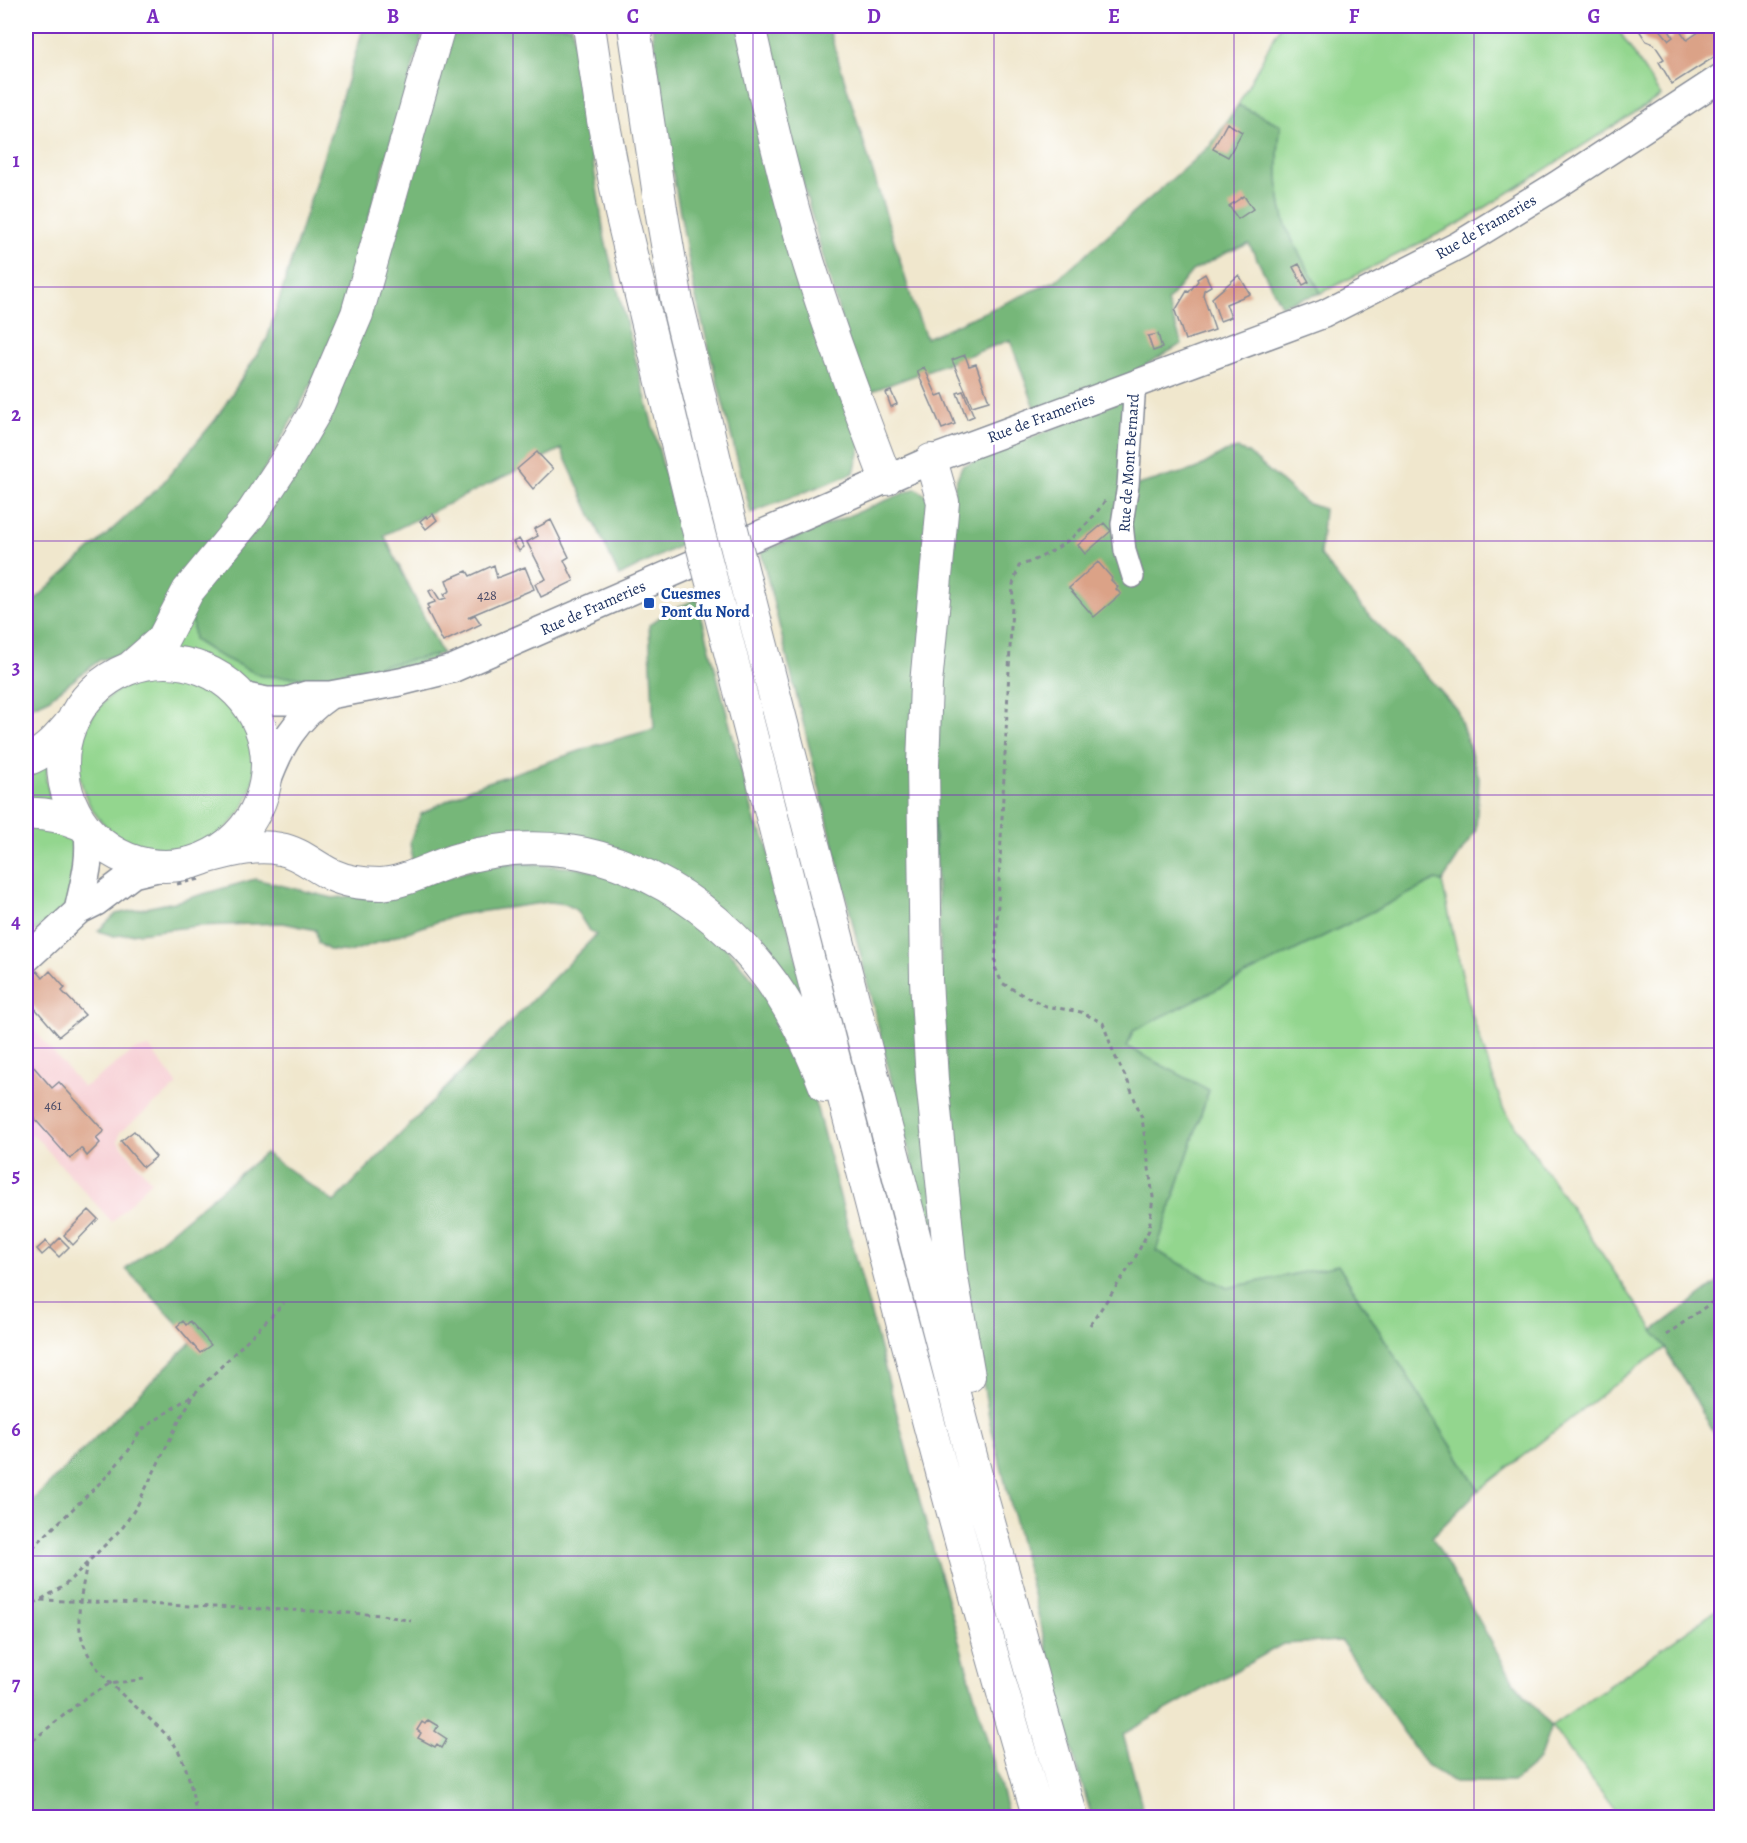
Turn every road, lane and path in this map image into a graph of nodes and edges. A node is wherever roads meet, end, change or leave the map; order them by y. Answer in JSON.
{"nodes":[{"id":1,"x":439,"y":26,"type":"edge"},
{"id":2,"x":589,"y":26,"type":"edge"},
{"id":3,"x":634,"y":26,"type":"edge"},
{"id":4,"x":749,"y":26,"type":"edge"},
{"id":5,"x":1722,"y":77,"type":"edge"},
{"id":6,"x":1135,"y":382,"type":"junction"},
{"id":7,"x":931,"y":460,"type":"junction"},
{"id":8,"x":886,"y":479,"type":"junction"},
{"id":9,"x":1106,"y":498,"type":"dead end"},
{"id":10,"x":1133,"y":577,"type":"dead end"},
{"id":11,"x":130,"y":668,"type":"junction"},
{"id":12,"x":330,"y":695,"type":"junction"},
{"id":13,"x":241,"y":696,"type":"junction"},
{"id":14,"x":70,"y":723,"type":"junction"},
{"id":15,"x":26,"y":760,"type":"edge"},
{"id":16,"x":271,"y":792,"type":"junction"},
{"id":17,"x":26,"y":814,"type":"edge"},
{"id":18,"x":85,"y":829,"type":"junction"},
{"id":19,"x":262,"y":831,"type":"dead end"},
{"id":20,"x":208,"y":867,"type":"junction"},
{"id":21,"x":169,"y":875,"type":"junction"},
{"id":22,"x":78,"y":911,"type":"junction"},
{"id":23,"x":26,"y":959,"type":"edge"},
{"id":24,"x":856,"y":1141,"type":"junction"},
{"id":25,"x":1722,"y":1295,"type":"edge"},
{"id":26,"x":284,"y":1304,"type":"dead end"},
{"id":27,"x":1090,"y":1325,"type":"dead end"},
{"id":28,"x":1666,"y":1335,"type":"dead end"},
{"id":29,"x":195,"y":1393,"type":"junction"},
{"id":30,"x":979,"y":1487,"type":"junction"},
{"id":31,"x":26,"y":1554,"type":"edge"},
{"id":32,"x":88,"y":1562,"type":"junction"},
{"id":33,"x":39,"y":1600,"type":"junction"},
{"id":34,"x":81,"y":1601,"type":"junction"},
{"id":35,"x":26,"y":1608,"type":"edge"},
{"id":36,"x":411,"y":1621,"type":"dead end"},
{"id":37,"x":144,"y":1679,"type":"dead end"},
{"id":38,"x":109,"y":1684,"type":"junction"},
{"id":39,"x":26,"y":1746,"type":"edge"},
{"id":40,"x":197,"y":1818,"type":"edge"},
{"id":41,"x":1039,"y":1818,"type":"edge"},
{"id":42,"x":1072,"y":1818,"type":"edge"}],
"edges":[{"from":1,"to":11,"type":"highway"},
{"from":2,"to":24,"type":"highway","bridge":true},
{"from":3,"to":30,"type":"highway","bridge":true},
{"from":4,"to":8,"type":"highway"},
{"from":5,"to":6,"type":"main road","name":"Rue de Frameries"},
{"from":6,"to":7,"type":"main road","name":"Rue de Frameries"},
{"from":6,"to":10,"type":"street","name":"Rue de Mont Bernard"},
{"from":7,"to":8,"type":"main road","name":"Rue de Frameries"},
{"from":7,"to":30,"type":"highway"},
{"from":8,"to":12,"type":"main road","name":"Rue de Frameries"},
{"from":9,"to":27,"type":"path"},
{"from":11,"to":13,"type":"highway"},
{"from":11,"to":14,"type":"highway"},
{"from":12,"to":13,"type":"main road","name":"Rue de Frameries"},
{"from":12,"to":16,"type":"main road","name":"Rue de Frameries"},
{"from":13,"to":16,"type":"highway"},
{"from":14,"to":15,"type":"highway"},
{"from":14,"to":18,"type":"highway"},
{"from":16,"to":19,"type":"path"},
{"from":16,"to":20,"type":"highway"},
{"from":17,"to":18,"type":"highway"},
{"from":18,"to":21,"type":"highway"},
{"from":18,"to":22,"type":"main road"},
{"from":20,"to":21,"type":"path"},
{"from":20,"to":21,"type":"highway"},
{"from":20,"to":24,"type":"highway"},
{"from":21,"to":22,"type":"main road"},
{"from":22,"to":23,"type":"main road"},
{"from":24,"to":41,"type":"highway"},
{"from":25,"to":28,"type":"path"},
{"from":26,"to":29,"type":"path"},
{"from":29,"to":31,"type":"path"},
{"from":29,"to":32,"type":"path"},
{"from":30,"to":42,"type":"highway"},
{"from":32,"to":33,"type":"path"},
{"from":32,"to":34,"type":"path"},
{"from":33,"to":34,"type":"path"},
{"from":33,"to":35,"type":"path"},
{"from":34,"to":36,"type":"path"},
{"from":34,"to":38,"type":"path"},
{"from":37,"to":38,"type":"path"},
{"from":38,"to":39,"type":"path"},
{"from":38,"to":40,"type":"path"}]}
